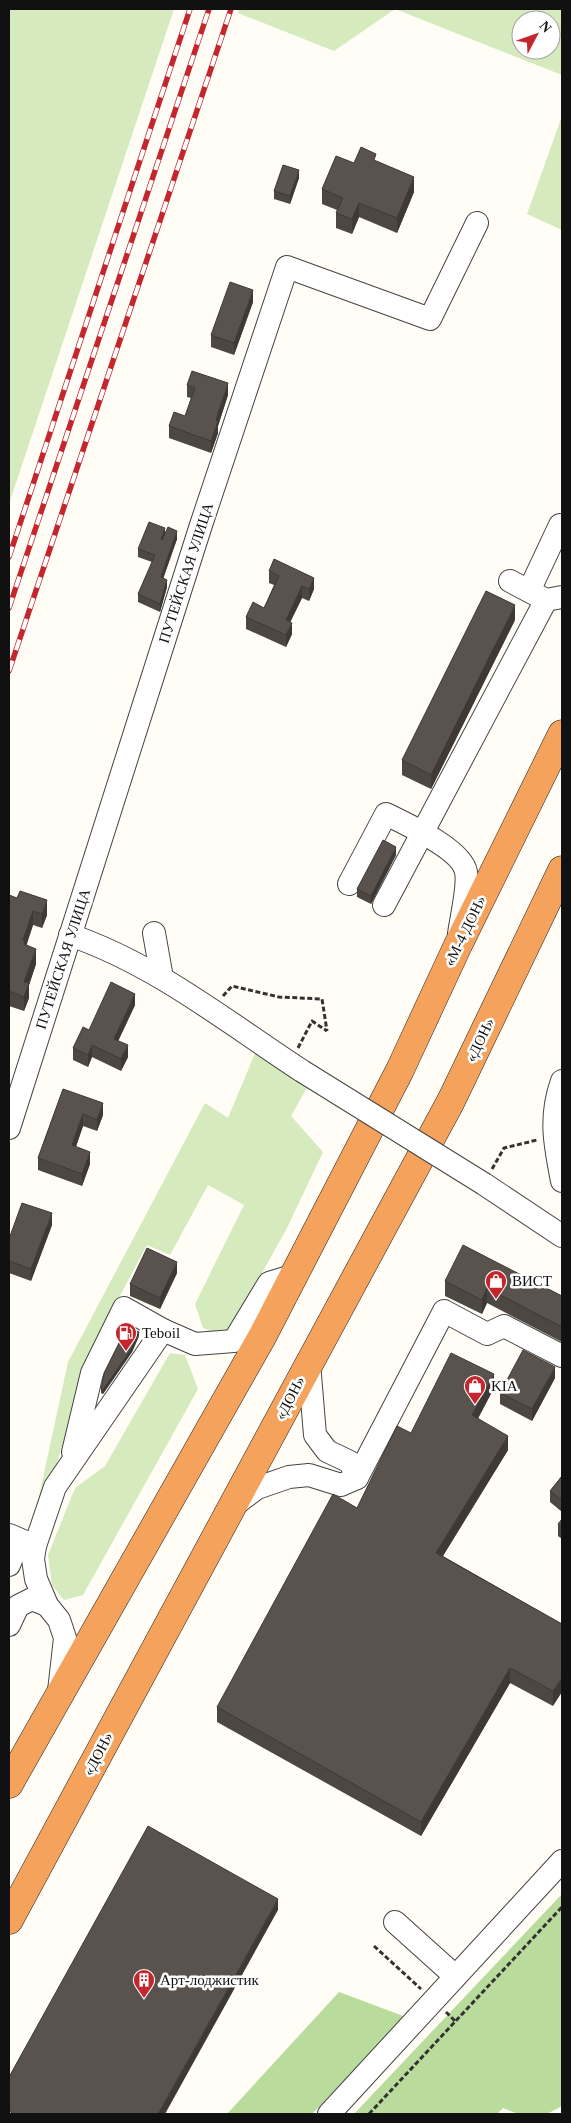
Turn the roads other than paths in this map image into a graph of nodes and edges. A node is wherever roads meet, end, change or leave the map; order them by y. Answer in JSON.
{"nodes":[{"id":1,"x":477,"y":222,"type":"dead end"},
{"id":2,"x":560,"y":525,"type":"dead end"},
{"id":3,"x":537,"y":592,"type":"edge"},
{"id":4,"x":562,"y":734,"type":"edge"},
{"id":5,"x":422,"y":833,"type":"junction"},
{"id":6,"x":562,"y":870,"type":"edge"},
{"id":7,"x":349,"y":884,"type":"dead end"},
{"id":8,"x":384,"y":905,"type":"dead end"},
{"id":9,"x":154,"y":933,"type":"dead end"},
{"id":10,"x":70,"y":935,"type":"junction"},
{"id":11,"x":458,"y":944,"type":"junction"},
{"id":12,"x":162,"y":978,"type":"junction"},
{"id":13,"x":562,"y":1081,"type":"edge"},
{"id":14,"x":9,"y":1128,"type":"edge"},
{"id":15,"x":562,"y":1181,"type":"edge"},
{"id":16,"x":562,"y":1236,"type":"edge"},
{"id":17,"x":294,"y":1275,"type":"junction"},
{"id":18,"x":164,"y":1330,"type":"junction"},
{"id":19,"x":562,"y":1356,"type":"edge"},
{"id":20,"x":309,"y":1363,"type":"junction"},
{"id":21,"x":70,"y":1465,"type":"junction"},
{"id":22,"x":357,"y":1478,"type":"junction"},
{"id":23,"x":231,"y":1507,"type":"junction"},
{"id":24,"x":21,"y":1540,"type":"edge"},
{"id":25,"x":9,"y":1565,"type":"edge"},
{"id":26,"x":47,"y":1605,"type":"junction"},
{"id":27,"x":9,"y":1625,"type":"edge"},
{"id":28,"x":59,"y":1696,"type":"junction"},
{"id":29,"x":9,"y":1784,"type":"edge"},
{"id":30,"x":562,"y":1861,"type":"edge"},
{"id":31,"x":9,"y":1920,"type":"edge"},
{"id":32,"x":395,"y":1922,"type":"dead end"},
{"id":33,"x":455,"y":1976,"type":"junction"},
{"id":34,"x":329,"y":2114,"type":"edge"}],
"edges":[{"from":1,"to":10,"type":"street","name":"ПУТЕЙСКАЯ УЛИЦА"},
{"from":2,"to":3,"type":"street"},
{"from":3,"to":5,"type":"street"},
{"from":4,"to":11,"type":"highway","name":"«М-4 ДОН»"},
{"from":5,"to":7,"type":"street"},
{"from":5,"to":8,"type":"street"},
{"from":5,"to":11,"type":"street"},
{"from":6,"to":20,"type":"highway","name":"«ДОН»"},
{"from":9,"to":12,"type":"street"},
{"from":10,"to":12,"type":"street"},
{"from":10,"to":14,"type":"street","name":"ПУТЕЙСКАЯ УЛИЦА"},
{"from":11,"to":17,"type":"highway","name":"«М-4 ДОН»"},
{"from":12,"to":16,"type":"street","bridge":true},
{"from":13,"to":15,"type":"street"},
{"from":17,"to":18,"type":"street"},
{"from":17,"to":28,"type":"highway"},
{"from":18,"to":21,"type":"street"},
{"from":18,"to":21,"type":"street"},
{"from":19,"to":22,"type":"street"},
{"from":20,"to":22,"type":"street"},
{"from":20,"to":23,"type":"highway","name":"«ДОН»"},
{"from":21,"to":24,"type":"street"},
{"from":22,"to":23,"type":"street"},
{"from":23,"to":31,"type":"highway","name":"«ДОН»"},
{"from":24,"to":25,"type":"street"},
{"from":24,"to":26,"type":"street"},
{"from":26,"to":27,"type":"street"},
{"from":26,"to":28,"type":"street"},
{"from":28,"to":29,"type":"highway"},
{"from":30,"to":33,"type":"street"},
{"from":32,"to":33,"type":"street"},
{"from":33,"to":34,"type":"street"}]}
